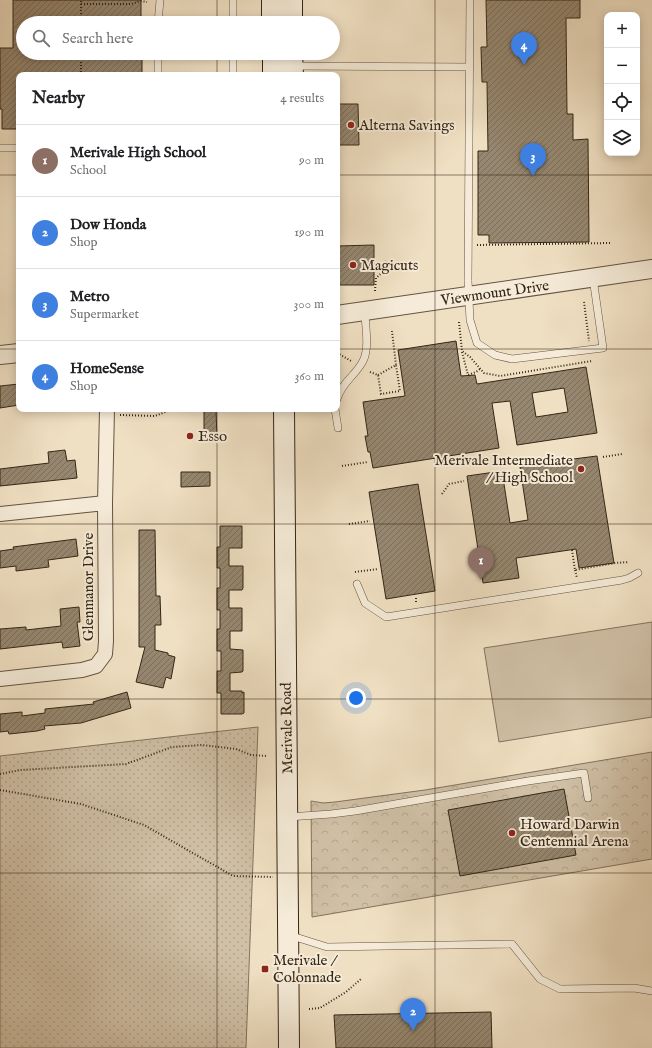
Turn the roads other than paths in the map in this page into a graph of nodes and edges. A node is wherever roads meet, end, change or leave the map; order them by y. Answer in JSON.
{"nodes":[{"id":1,"x":160,"y":0,"type":"edge"},
{"id":2,"x":233,"y":0,"type":"edge"},
{"id":3,"x":272,"y":0,"type":"edge"},
{"id":4,"x":292,"y":0,"type":"edge"},
{"id":5,"x":470,"y":0,"type":"edge"},
{"id":6,"x":159,"y":16,"type":"edge"},
{"id":7,"x":233,"y":16,"type":"edge"},
{"id":8,"x":272,"y":16,"type":"edge"},
{"id":9,"x":292,"y":16,"type":"edge"},
{"id":10,"x":158,"y":60,"type":"edge"},
{"id":11,"x":233,"y":60,"type":"edge"},
{"id":12,"x":273,"y":60,"type":"edge"},
{"id":13,"x":293,"y":65,"type":"edge"},
{"id":14,"x":470,"y":66,"type":"junction"},
{"id":15,"x":158,"y":72,"type":"edge"},
{"id":16,"x":233,"y":72,"type":"edge"},
{"id":17,"x":273,"y":72,"type":"edge"},
{"id":18,"x":0,"y":148,"type":"edge"},
{"id":19,"x":16,"y":148,"type":"edge"},
{"id":20,"x":652,"y":269,"type":"edge"},
{"id":21,"x":593,"y":278,"type":"junction"},
{"id":22,"x":468,"y":296,"type":"junction"},
{"id":23,"x":365,"y":311,"type":"junction"},
{"id":24,"x":340,"y":315,"type":"edge"},
{"id":25,"x":16,"y":353,"type":"edge"},
{"id":26,"x":0,"y":355,"type":"edge"},
{"id":27,"x":340,"y":393,"type":"edge"},
{"id":28,"x":107,"y":412,"type":"edge"},
{"id":29,"x":284,"y":412,"type":"edge"},
{"id":30,"x":335,"y":412,"type":"edge"},
{"id":31,"x":338,"y":428,"type":"dead end"},
{"id":32,"x":105,"y":503,"type":"junction"},
{"id":33,"x":0,"y":514,"type":"edge"},
{"id":34,"x":638,"y":572,"type":"dead end"},
{"id":35,"x":357,"y":584,"type":"dead end"},
{"id":36,"x":0,"y":680,"type":"edge"},
{"id":37,"x":588,"y":798,"type":"dead end"},
{"id":38,"x":288,"y":817,"type":"junction"},
{"id":39,"x":288,"y":935,"type":"junction"},
{"id":40,"x":652,"y":991,"type":"edge"},
{"id":41,"x":290,"y":1048,"type":"edge"}],
"edges":[{"from":1,"to":6,"type":"lane"},
{"from":2,"to":7,"type":"lane"},
{"from":3,"to":8,"type":"main road"},
{"from":4,"to":9,"type":"main road"},
{"from":5,"to":14,"type":"lane"},
{"from":10,"to":15,"type":"lane"},
{"from":11,"to":16,"type":"lane"},
{"from":12,"to":17,"type":"main road"},
{"from":13,"to":14,"type":"lane"},
{"from":14,"to":22,"type":"lane"},
{"from":18,"to":19,"type":"lane"},
{"from":20,"to":21,"type":"street","name":"Viewmount Drive"},
{"from":21,"to":22,"type":"street","name":"Viewmount Drive"},
{"from":21,"to":22,"type":"lane"},
{"from":22,"to":23,"type":"street","name":"Viewmount Drive"},
{"from":23,"to":24,"type":"street","name":"Viewmount Drive"},
{"from":23,"to":27,"type":"lane"},
{"from":25,"to":26,"type":"street"},
{"from":28,"to":32,"type":"street","name":"Glenmanor Drive"},
{"from":29,"to":38,"type":"main road","name":"Merivale Road"},
{"from":30,"to":31,"type":"lane"},
{"from":32,"to":33,"type":"street"},
{"from":32,"to":36,"type":"street","name":"Glenmanor Drive"},
{"from":34,"to":35,"type":"lane"},
{"from":37,"to":38,"type":"lane"},
{"from":38,"to":39,"type":"main road","name":"Merivale Road"},
{"from":39,"to":40,"type":"lane"},
{"from":39,"to":41,"type":"main road","name":"Merivale Road"}]}
